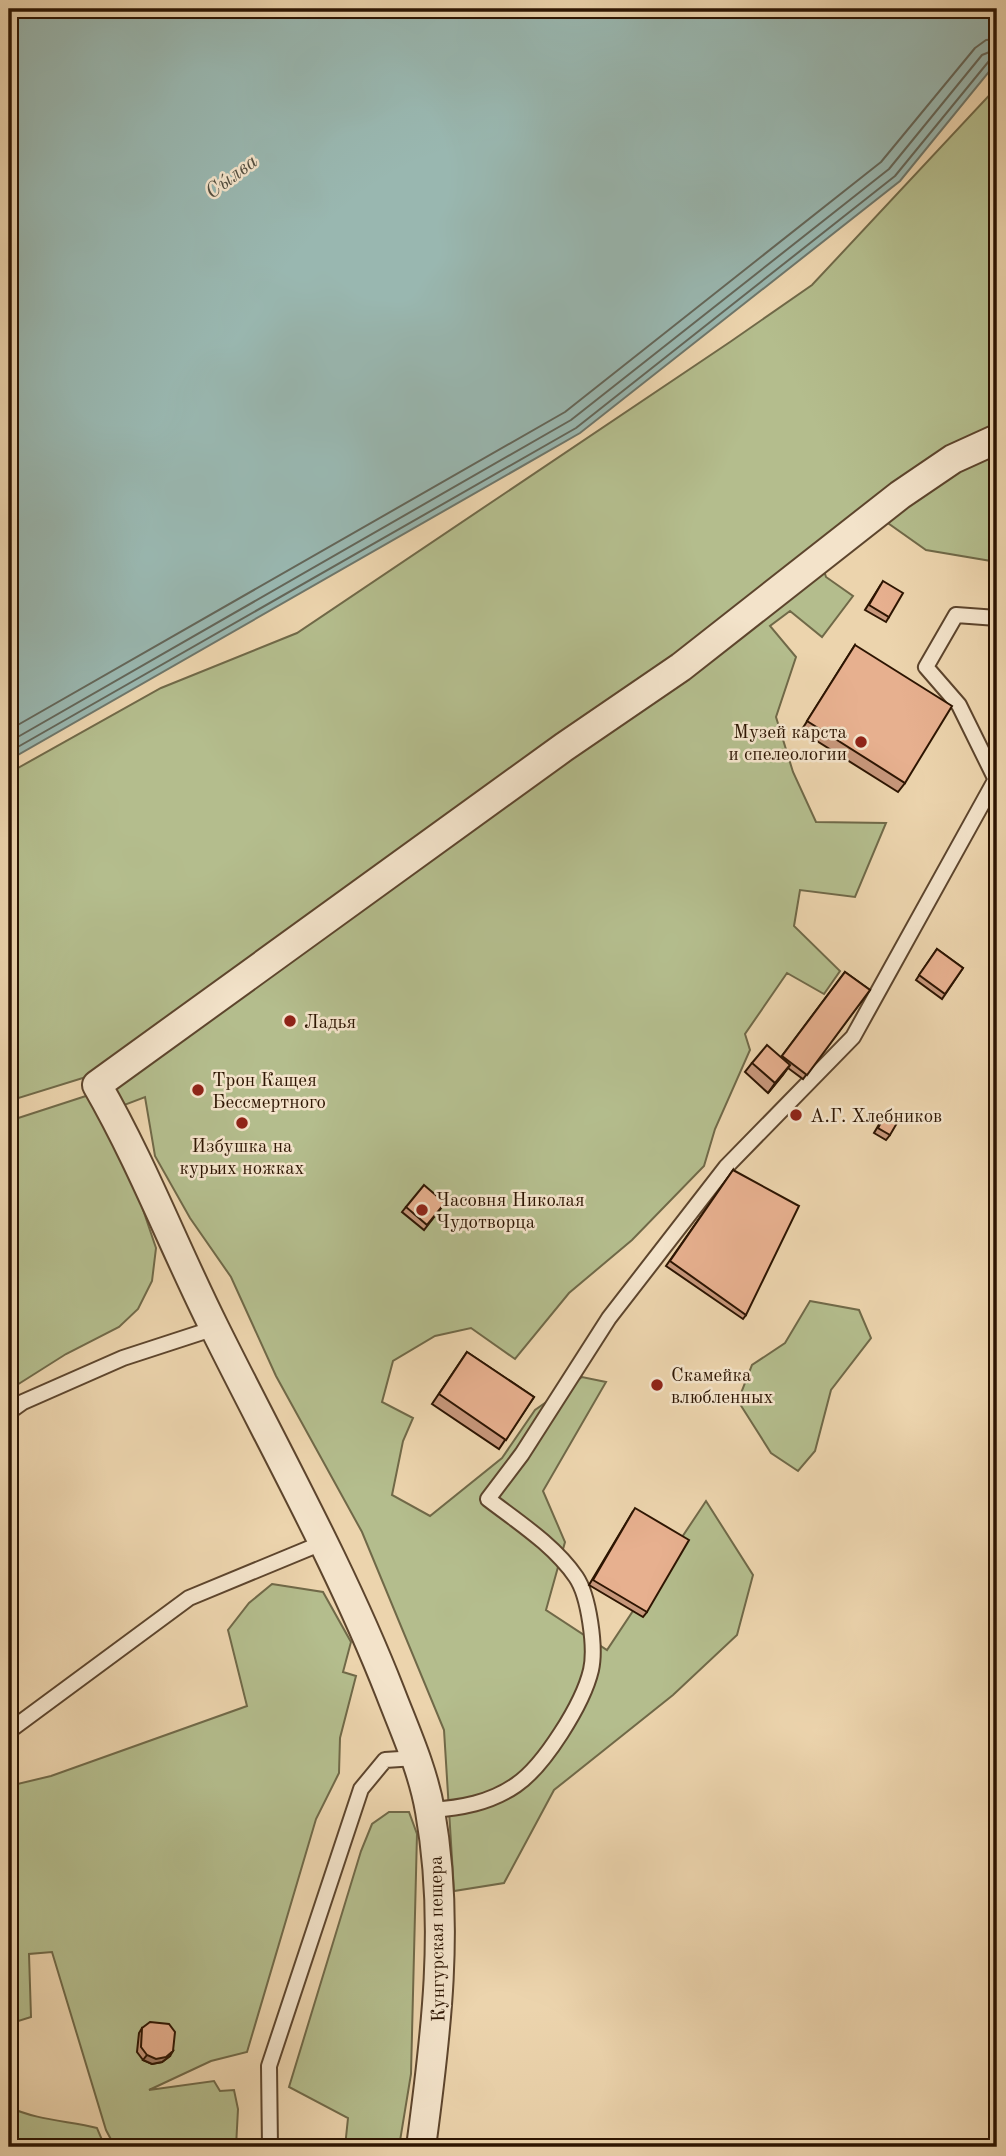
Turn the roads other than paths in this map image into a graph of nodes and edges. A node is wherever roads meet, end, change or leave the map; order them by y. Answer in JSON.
{"nodes":[{"id":1,"x":997,"y":439,"type":"edge"},
{"id":2,"x":997,"y":618,"type":"edge"},
{"id":3,"x":997,"y":778,"type":"edge"},
{"id":4,"x":215,"y":1328,"type":"junction"},
{"id":5,"x":9,"y":1412,"type":"edge"},
{"id":6,"x":322,"y":1543,"type":"junction"},
{"id":7,"x":9,"y":1731,"type":"edge"},
{"id":8,"x":416,"y":1758,"type":"junction"},
{"id":9,"x":430,"y":1810,"type":"junction"},
{"id":10,"x":270,"y":2147,"type":"edge"},
{"id":11,"x":421,"y":2147,"type":"edge"}],
"edges":[{"from":1,"to":4,"type":"street","name":"Кунгурская пещера"},
{"from":2,"to":3,"type":"lane"},
{"from":3,"to":9,"type":"lane"},
{"from":4,"to":5,"type":"lane"},
{"from":4,"to":6,"type":"street","name":"Кунгурская пещера"},
{"from":6,"to":7,"type":"lane"},
{"from":6,"to":8,"type":"street","name":"Кунгурская пещера"},
{"from":8,"to":9,"type":"street","name":"Кунгурская пещера"},
{"from":8,"to":10,"type":"lane"},
{"from":9,"to":11,"type":"street","name":"Кунгурская пещера"}]}
